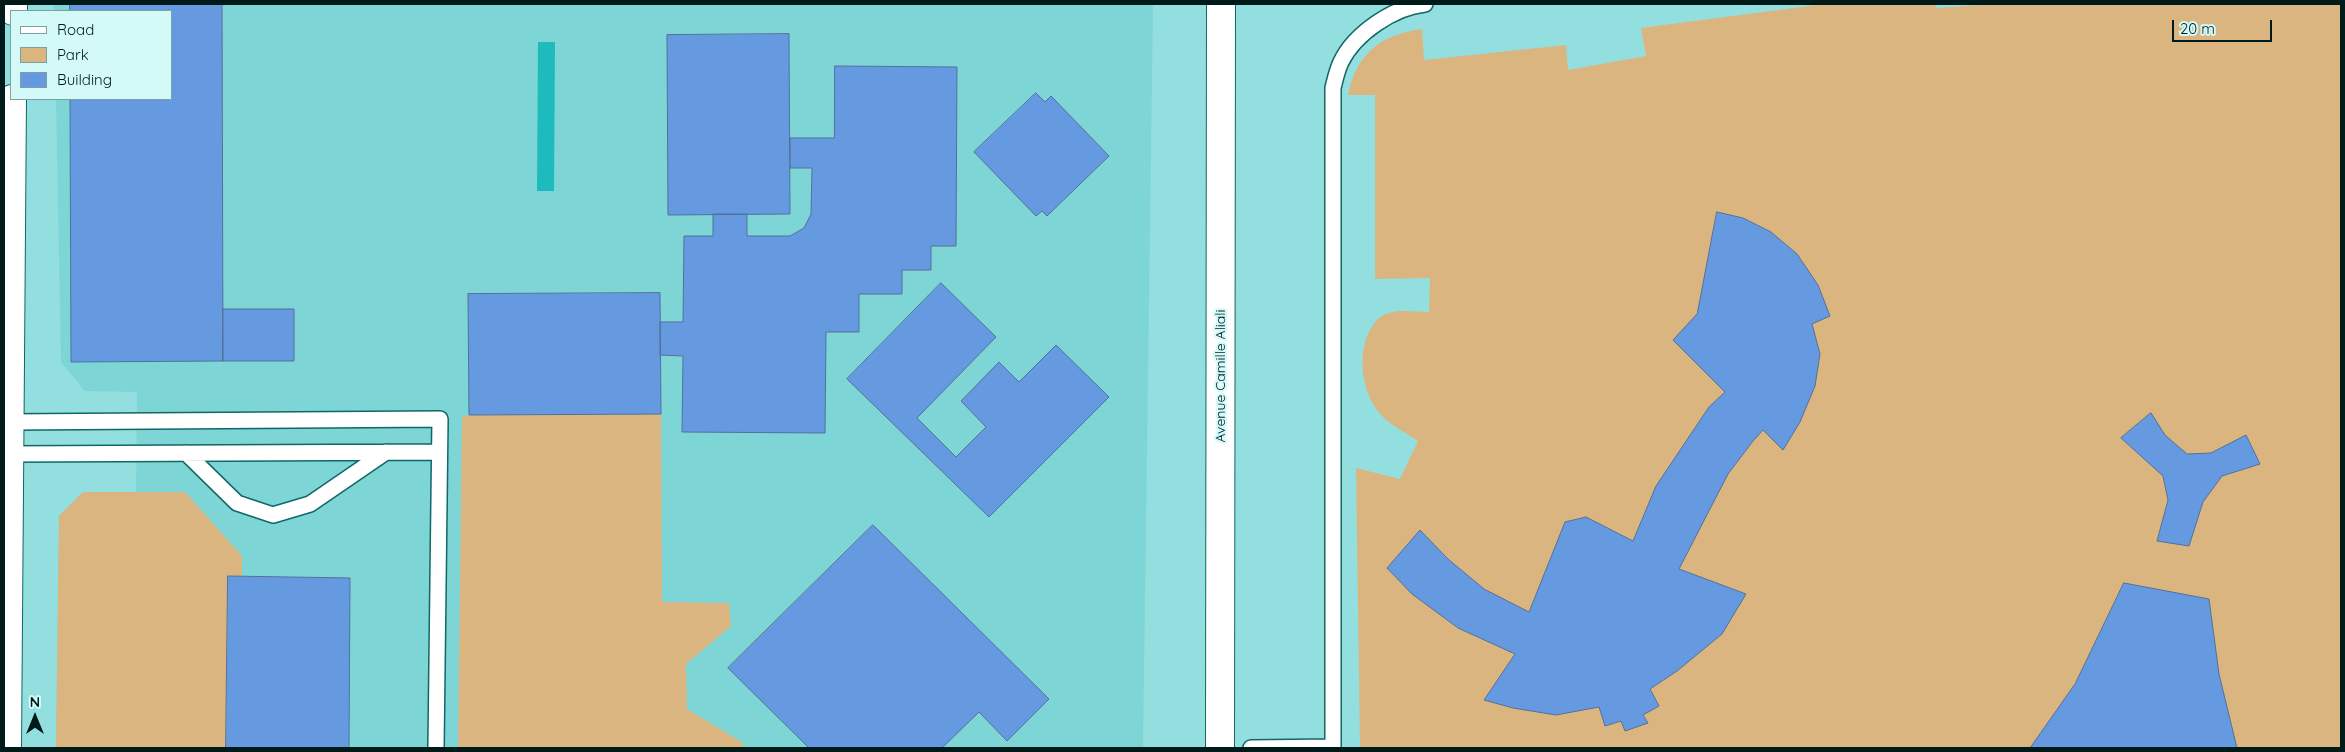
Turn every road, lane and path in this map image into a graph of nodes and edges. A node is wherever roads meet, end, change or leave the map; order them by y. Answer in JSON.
{"nodes":[{"id":1,"x":1221,"y":4,"type":"edge"},
{"id":2,"x":1425,"y":4,"type":"edge"},
{"id":3,"x":12,"y":100,"type":"edge"},
{"id":4,"x":9,"y":422,"type":"junction"},
{"id":5,"x":386,"y":452,"type":"junction"},
{"id":6,"x":439,"y":452,"type":"junction"},
{"id":7,"x":186,"y":453,"type":"junction"},
{"id":8,"x":9,"y":454,"type":"junction"},
{"id":9,"x":7,"y":748,"type":"edge"},
{"id":10,"x":436,"y":748,"type":"edge"},
{"id":11,"x":1220,"y":748,"type":"edge"},
{"id":12,"x":1251,"y":748,"type":"edge"},
{"id":13,"x":1333,"y":748,"type":"edge"}],
"edges":[{"from":1,"to":11,"type":"main road","name":"Avenue Camille Aliali"},
{"from":2,"to":13,"type":"lane"},
{"from":3,"to":4,"type":"main road"},
{"from":4,"to":6,"type":"lane"},
{"from":4,"to":8,"type":"main road"},
{"from":5,"to":6,"type":"lane"},
{"from":5,"to":7,"type":"lane"},
{"from":5,"to":7,"type":"lane"},
{"from":6,"to":10,"type":"lane"},
{"from":7,"to":8,"type":"lane"},
{"from":8,"to":9,"type":"main road"},
{"from":12,"to":13,"type":"lane"}]}
